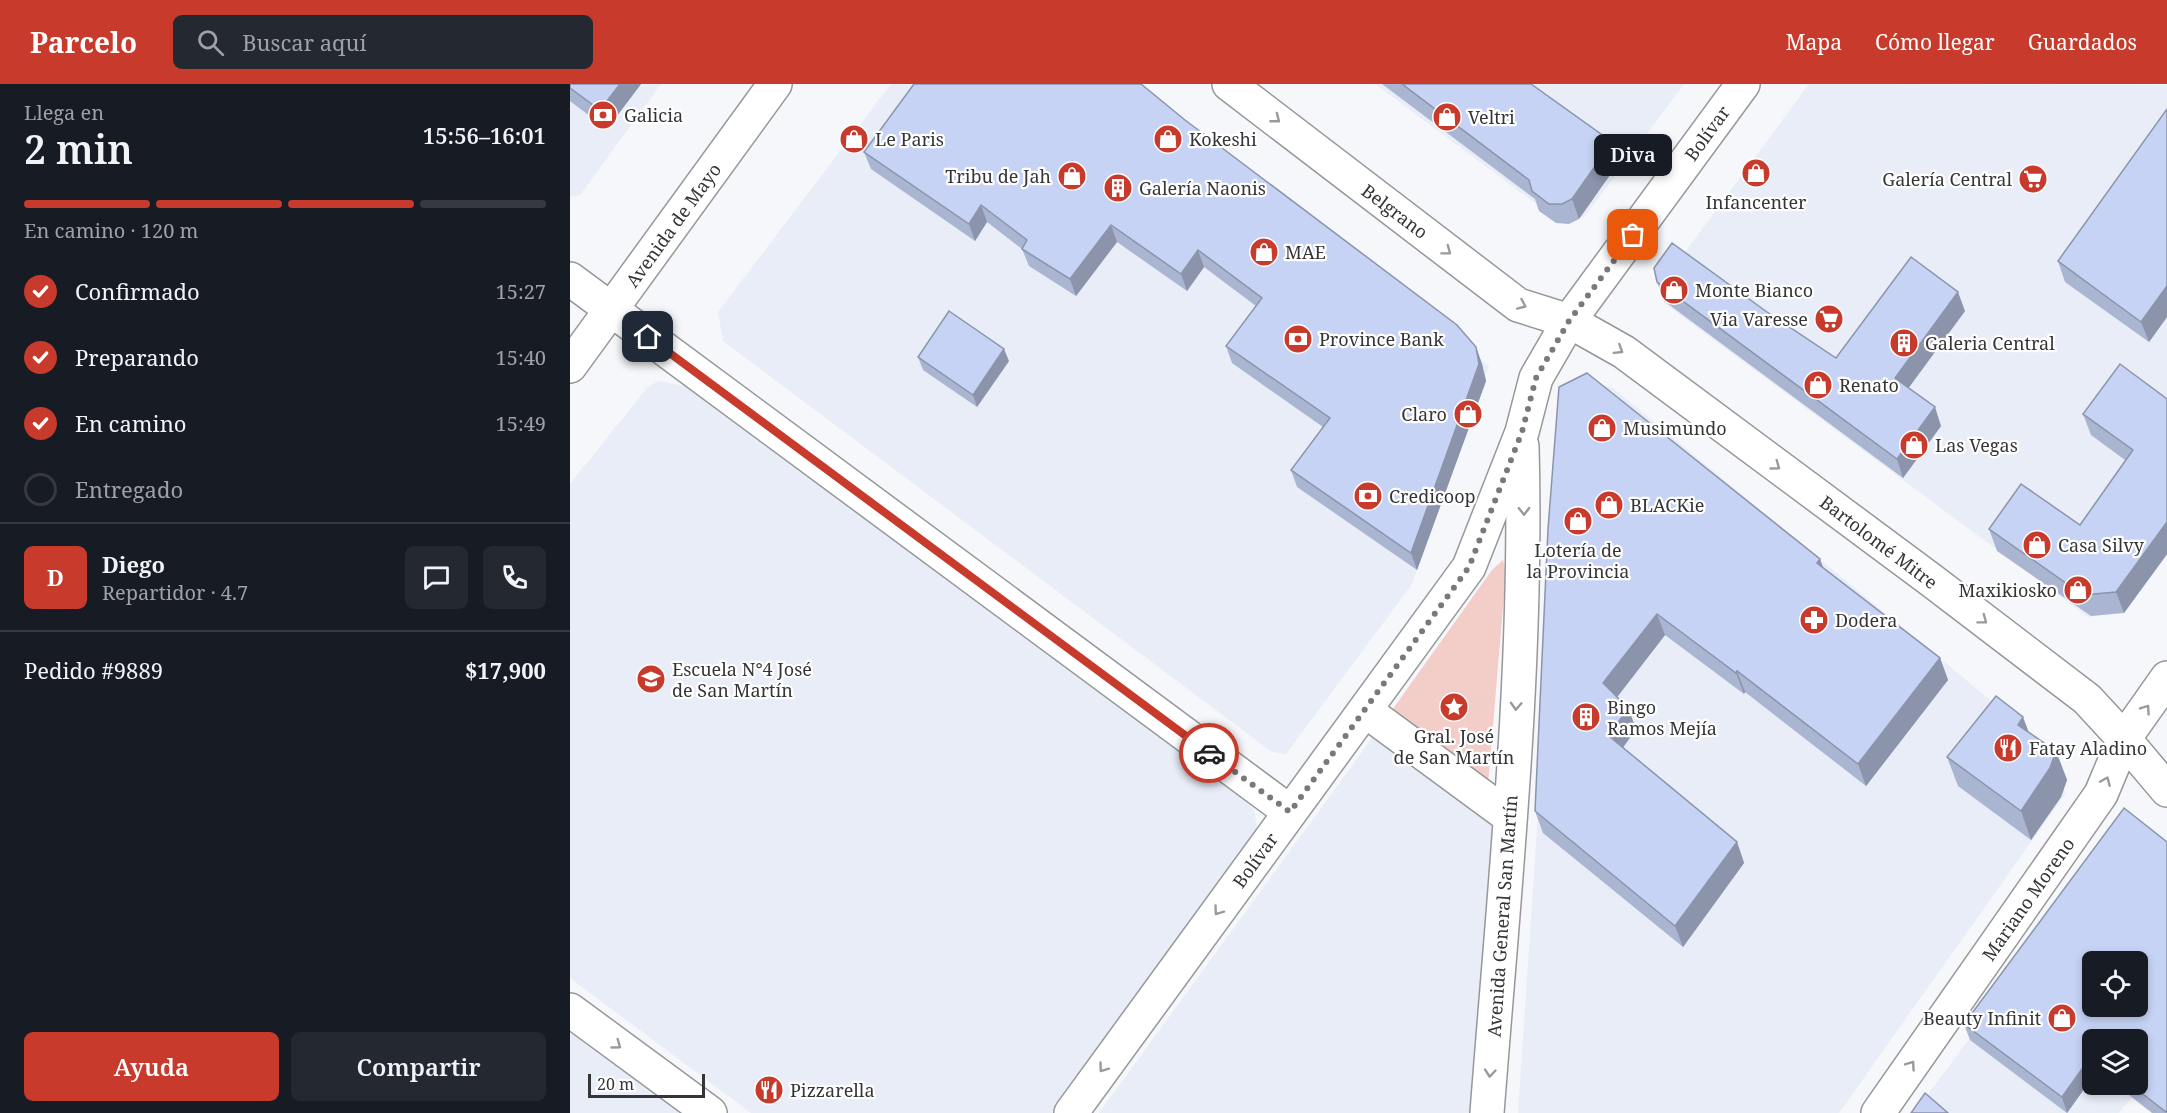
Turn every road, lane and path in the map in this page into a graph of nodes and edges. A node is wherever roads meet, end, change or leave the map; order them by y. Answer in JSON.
{"nodes":[{"id":1,"x":775,"y":84,"type":"edge"},
{"id":2,"x":1229,"y":84,"type":"edge"},
{"id":3,"x":1743,"y":84,"type":"edge"},
{"id":4,"x":570,"y":279,"type":"edge"},
{"id":5,"x":613,"y":310,"type":"junction"},
{"id":6,"x":1569,"y":321,"type":"junction"},
{"id":7,"x":570,"y":366,"type":"edge"},
{"id":8,"x":1522,"y":432,"type":"junction"},
{"id":9,"x":2167,"y":678,"type":"edge"},
{"id":10,"x":1366,"y":711,"type":"junction"},
{"id":11,"x":2124,"y":739,"type":"junction"},
{"id":12,"x":2167,"y":790,"type":"edge"},
{"id":13,"x":1290,"y":812,"type":"junction"},
{"id":14,"x":1510,"y":817,"type":"junction"},
{"id":15,"x":570,"y":1010,"type":"edge"},
{"id":16,"x":710,"y":1113,"type":"edge"},
{"id":17,"x":1071,"y":1113,"type":"edge"},
{"id":18,"x":1487,"y":1113,"type":"edge"},
{"id":19,"x":1878,"y":1113,"type":"edge"}],
"edges":[{"from":1,"to":5,"type":"street","name":"Avenida de Mayo"},
{"from":2,"to":6,"type":"street","name":"Belgrano","one_way":true},
{"from":3,"to":6,"type":"street","name":"Bolívar"},
{"from":4,"to":5,"type":"street"},
{"from":5,"to":7,"type":"street","name":"Avenida de Mayo"},
{"from":5,"to":13,"type":"street"},
{"from":6,"to":8,"type":"street","name":"Bolívar"},
{"from":6,"to":11,"type":"street","name":"Bartolomé Mitre","one_way":true},
{"from":8,"to":10,"type":"street","name":"Bolívar"},
{"from":8,"to":14,"type":"street","name":"Avenida General San Martín","one_way":true},
{"from":11,"to":9,"type":"street","name":"Mariano Moreno","one_way":true},
{"from":10,"to":13,"type":"street","name":"Bolívar"},
{"from":10,"to":14,"type":"street"},
{"from":11,"to":12,"type":"street","name":"Bartolomé Mitre"},
{"from":19,"to":11,"type":"street","name":"Mariano Moreno","one_way":true},
{"from":13,"to":17,"type":"street","name":"Bolívar","one_way":true},
{"from":14,"to":18,"type":"street","name":"Avenida General San Martín","one_way":true},
{"from":15,"to":16,"type":"street","one_way":true}]}
